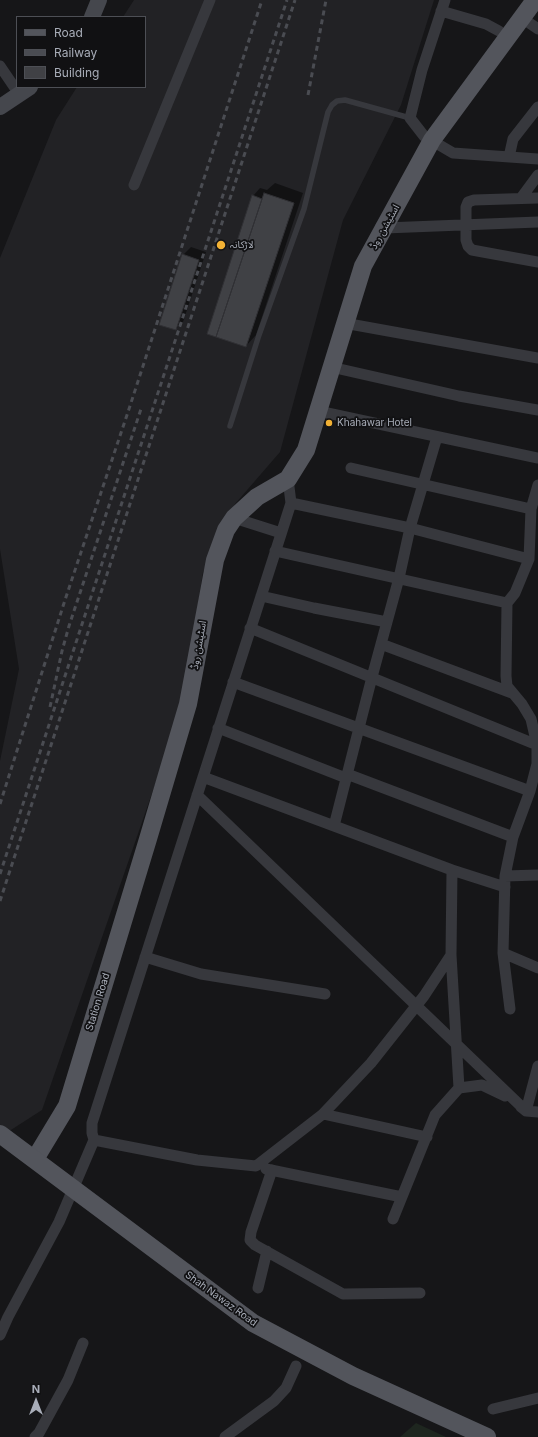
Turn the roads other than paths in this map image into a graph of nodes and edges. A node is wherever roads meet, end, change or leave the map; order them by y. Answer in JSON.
{"nodes":[{"id":1,"x":99,"y":0,"type":"edge"},
{"id":2,"x":210,"y":0,"type":"edge"},
{"id":3,"x":445,"y":0,"type":"edge"},
{"id":4,"x":534,"y":0,"type":"edge"},
{"id":5,"x":522,"y":9,"type":"edge"},
{"id":6,"x":441,"y":11,"type":"junction"},
{"id":7,"x":92,"y":16,"type":"edge"},
{"id":8,"x":538,"y":29,"type":"edge"},
{"id":9,"x":499,"y":31,"type":"junction"},
{"id":10,"x":489,"y":55,"type":"junction"},
{"id":11,"x":0,"y":66,"type":"edge"},
{"id":12,"x":16,"y":83,"type":"edge"},
{"id":13,"x":24,"y":91,"type":"edge"},
{"id":14,"x":0,"y":107,"type":"edge"},
{"id":15,"x":538,"y":107,"type":"edge"},
{"id":16,"x":410,"y":118,"type":"junction"},
{"id":17,"x":428,"y":138,"type":"junction"},
{"id":18,"x":509,"y":157,"type":"junction"},
{"id":19,"x":538,"y":159,"type":"edge"},
{"id":20,"x":538,"y":175,"type":"edge"},
{"id":21,"x":134,"y":185,"type":"dead end"},
{"id":22,"x":521,"y":198,"type":"junction"},
{"id":23,"x":538,"y":198,"type":"edge"},
{"id":24,"x":538,"y":222,"type":"edge"},
{"id":25,"x":381,"y":226,"type":"junction"},
{"id":26,"x":466,"y":226,"type":"junction"},
{"id":27,"x":538,"y":262,"type":"edge"},
{"id":28,"x":344,"y":323,"type":"junction"},
{"id":29,"x":538,"y":358,"type":"edge"},
{"id":30,"x":331,"y":367,"type":"junction"},
{"id":31,"x":538,"y":410,"type":"edge"},
{"id":32,"x":318,"y":411,"type":"junction"},
{"id":33,"x":230,"y":426,"type":"dead end"},
{"id":34,"x":437,"y":437,"type":"junction"},
{"id":35,"x":538,"y":458,"type":"edge"},
{"id":36,"x":351,"y":468,"type":"dead end"},
{"id":37,"x":288,"y":479,"type":"junction"},
{"id":38,"x":423,"y":484,"type":"junction"},
{"id":39,"x":538,"y":486,"type":"edge"},
{"id":40,"x":291,"y":503,"type":"junction"},
{"id":41,"x":531,"y":509,"type":"junction"},
{"id":42,"x":234,"y":518,"type":"junction"},
{"id":43,"x":410,"y":528,"type":"junction"},
{"id":44,"x":281,"y":533,"type":"junction"},
{"id":45,"x":275,"y":551,"type":"junction"},
{"id":46,"x":529,"y":559,"type":"junction"},
{"id":47,"x":399,"y":578,"type":"junction"},
{"id":48,"x":261,"y":596,"type":"junction"},
{"id":49,"x":507,"y":603,"type":"junction"},
{"id":50,"x":387,"y":622,"type":"junction"},
{"id":51,"x":250,"y":628,"type":"junction"},
{"id":52,"x":381,"y":644,"type":"junction"},
{"id":53,"x":372,"y":677,"type":"junction"},
{"id":54,"x":233,"y":682,"type":"junction"},
{"id":55,"x":512,"y":693,"type":"junction"},
{"id":56,"x":218,"y":728,"type":"junction"},
{"id":57,"x":358,"y":729,"type":"junction"},
{"id":58,"x":537,"y":745,"type":"edge"},
{"id":59,"x":538,"y":764,"type":"edge"},
{"id":60,"x":347,"y":776,"type":"junction"},
{"id":61,"x":202,"y":777,"type":"junction"},
{"id":62,"x":530,"y":791,"type":"junction"},
{"id":63,"x":197,"y":795,"type":"junction"},
{"id":64,"x":334,"y":826,"type":"junction"},
{"id":65,"x":513,"y":837,"type":"junction"},
{"id":66,"x":148,"y":839,"type":"joint"},
{"id":67,"x":452,"y":870,"type":"junction"},
{"id":68,"x":538,"y":875,"type":"edge"},
{"id":69,"x":505,"y":882,"type":"junction"},
{"id":70,"x":503,"y":953,"type":"junction"},
{"id":71,"x":451,"y":955,"type":"junction"},
{"id":72,"x":145,"y":957,"type":"junction"},
{"id":73,"x":538,"y":968,"type":"edge"},
{"id":74,"x":325,"y":994,"type":"dead end"},
{"id":75,"x":416,"y":1006,"type":"junction"},
{"id":76,"x":510,"y":1009,"type":"dead end"},
{"id":77,"x":456,"y":1044,"type":"junction"},
{"id":78,"x":538,"y":1066,"type":"edge"},
{"id":79,"x":459,"y":1088,"type":"junction"},
{"id":80,"x":526,"y":1111,"type":"junction"},
{"id":81,"x":538,"y":1112,"type":"edge"},
{"id":82,"x":323,"y":1114,"type":"junction"},
{"id":83,"x":0,"y":1134,"type":"edge"},
{"id":84,"x":427,"y":1136,"type":"junction"},
{"id":85,"x":94,"y":1140,"type":"junction"},
{"id":86,"x":35,"y":1159,"type":"junction"},
{"id":87,"x":256,"y":1166,"type":"junction"},
{"id":88,"x":272,"y":1170,"type":"junction"},
{"id":89,"x":402,"y":1197,"type":"junction"},
{"id":90,"x":393,"y":1219,"type":"dead end"},
{"id":91,"x":267,"y":1251,"type":"junction"},
{"id":92,"x":258,"y":1288,"type":"dead end"},
{"id":93,"x":420,"y":1293,"type":"dead end"},
{"id":94,"x":0,"y":1335,"type":"edge"},
{"id":95,"x":83,"y":1342,"type":"dead end"},
{"id":96,"x":296,"y":1366,"type":"dead end"},
{"id":97,"x":538,"y":1398,"type":"edge"},
{"id":98,"x":493,"y":1409,"type":"dead end"},
{"id":99,"x":35,"y":1437,"type":"edge"},
{"id":100,"x":225,"y":1437,"type":"edge"},
{"id":101,"x":487,"y":1437,"type":"edge"}],
"edges":[{"from":1,"to":7,"type":"main road"},
{"from":2,"to":21,"type":"street"},
{"from":3,"to":6,"type":"street"},
{"from":4,"to":5,"type":"main road","name":"اسٹیشن روڈ"},
{"from":5,"to":8,"type":"street"},
{"from":5,"to":9,"type":"main road","name":"اسٹیشن روڈ"},
{"from":5,"to":10,"type":"main road","name":"اسٹیشن روڈ"},
{"from":6,"to":9,"type":"street"},
{"from":6,"to":16,"type":"street"},
{"from":9,"to":10,"type":"main road","name":"اسٹیشن روڈ"},
{"from":10,"to":17,"type":"main road","name":"اسٹیشن روڈ"},
{"from":11,"to":12,"type":"street"},
{"from":13,"to":14,"type":"main road"},
{"from":15,"to":18,"type":"street"},
{"from":16,"to":17,"type":"street"},
{"from":16,"to":33,"type":"lane"},
{"from":17,"to":18,"type":"street"},
{"from":17,"to":25,"type":"main road","name":"اسٹیشن روڈ"},
{"from":18,"to":19,"type":"street"},
{"from":20,"to":22,"type":"street"},
{"from":22,"to":23,"type":"street"},
{"from":22,"to":26,"type":"street"},
{"from":24,"to":26,"type":"street"},
{"from":25,"to":26,"type":"street"},
{"from":25,"to":28,"type":"main road","name":"اسٹیشن روڈ"},
{"from":25,"to":37,"type":"main road","name":"اسٹیشن روڈ"},
{"from":26,"to":27,"type":"street"},
{"from":28,"to":29,"type":"street"},
{"from":28,"to":30,"type":"main road","name":"اسٹیشن روڈ"},
{"from":30,"to":31,"type":"street"},
{"from":30,"to":32,"type":"main road","name":"اسٹیشن روڈ"},
{"from":32,"to":34,"type":"street"},
{"from":32,"to":37,"type":"main road","name":"اسٹیشن روڈ"},
{"from":34,"to":35,"type":"street"},
{"from":34,"to":38,"type":"street"},
{"from":36,"to":38,"type":"street"},
{"from":37,"to":40,"type":"street"},
{"from":37,"to":42,"type":"main road","name":"اسٹیشن روڈ"},
{"from":38,"to":41,"type":"street"},
{"from":38,"to":43,"type":"street"},
{"from":39,"to":41,"type":"street"},
{"from":40,"to":43,"type":"street"},
{"from":40,"to":44,"type":"street"},
{"from":41,"to":46,"type":"street"},
{"from":42,"to":44,"type":"street"},
{"from":42,"to":66,"type":"main road","name":"اسٹیشن روڈ"},
{"from":43,"to":46,"type":"street"},
{"from":43,"to":47,"type":"street"},
{"from":44,"to":45,"type":"street"},
{"from":45,"to":47,"type":"street"},
{"from":45,"to":48,"type":"street"},
{"from":46,"to":49,"type":"street"},
{"from":47,"to":49,"type":"street"},
{"from":47,"to":50,"type":"street"},
{"from":48,"to":50,"type":"street"},
{"from":48,"to":51,"type":"street"},
{"from":49,"to":55,"type":"street"},
{"from":50,"to":52,"type":"street"},
{"from":51,"to":53,"type":"street"},
{"from":51,"to":54,"type":"street"},
{"from":52,"to":53,"type":"street"},
{"from":52,"to":55,"type":"street"},
{"from":53,"to":57,"type":"street"},
{"from":53,"to":58,"type":"street"},
{"from":54,"to":56,"type":"street"},
{"from":54,"to":57,"type":"street"},
{"from":55,"to":58,"type":"street"},
{"from":56,"to":60,"type":"street"},
{"from":56,"to":61,"type":"street"},
{"from":57,"to":60,"type":"street"},
{"from":57,"to":62,"type":"street"},
{"from":58,"to":59,"type":"street"},
{"from":59,"to":62,"type":"street"},
{"from":60,"to":64,"type":"street"},
{"from":60,"to":65,"type":"street"},
{"from":61,"to":63,"type":"street"},
{"from":61,"to":64,"type":"street"},
{"from":62,"to":65,"type":"street"},
{"from":63,"to":72,"type":"street"},
{"from":63,"to":75,"type":"street"},
{"from":64,"to":67,"type":"street"},
{"from":65,"to":69,"type":"street"},
{"from":66,"to":86,"type":"main road","name":"Station Road"},
{"from":67,"to":69,"type":"street"},
{"from":67,"to":71,"type":"street"},
{"from":68,"to":69,"type":"street"},
{"from":69,"to":70,"type":"street"},
{"from":70,"to":73,"type":"street"},
{"from":70,"to":76,"type":"street"},
{"from":71,"to":75,"type":"street"},
{"from":71,"to":77,"type":"street"},
{"from":72,"to":74,"type":"street"},
{"from":72,"to":85,"type":"street"},
{"from":75,"to":77,"type":"street"},
{"from":75,"to":82,"type":"street"},
{"from":77,"to":79,"type":"street"},
{"from":77,"to":80,"type":"street"},
{"from":78,"to":80,"type":"street"},
{"from":79,"to":80,"type":"street"},
{"from":79,"to":84,"type":"street"},
{"from":80,"to":81,"type":"street"},
{"from":82,"to":84,"type":"street"},
{"from":82,"to":87,"type":"street"},
{"from":83,"to":86,"type":"main road","name":"Shah Nawaz Road","bridge":true},
{"from":84,"to":89,"type":"street"},
{"from":85,"to":87,"type":"street"},
{"from":85,"to":94,"type":"street"},
{"from":86,"to":101,"type":"main road","name":"Shah Nawaz Road","bridge":true},
{"from":87,"to":88,"type":"street"},
{"from":88,"to":89,"type":"street"},
{"from":88,"to":91,"type":"street"},
{"from":89,"to":90,"type":"street"},
{"from":91,"to":92,"type":"street"},
{"from":91,"to":93,"type":"street"},
{"from":95,"to":99,"type":"street"},
{"from":96,"to":100,"type":"street"},
{"from":97,"to":98,"type":"street"}]}
